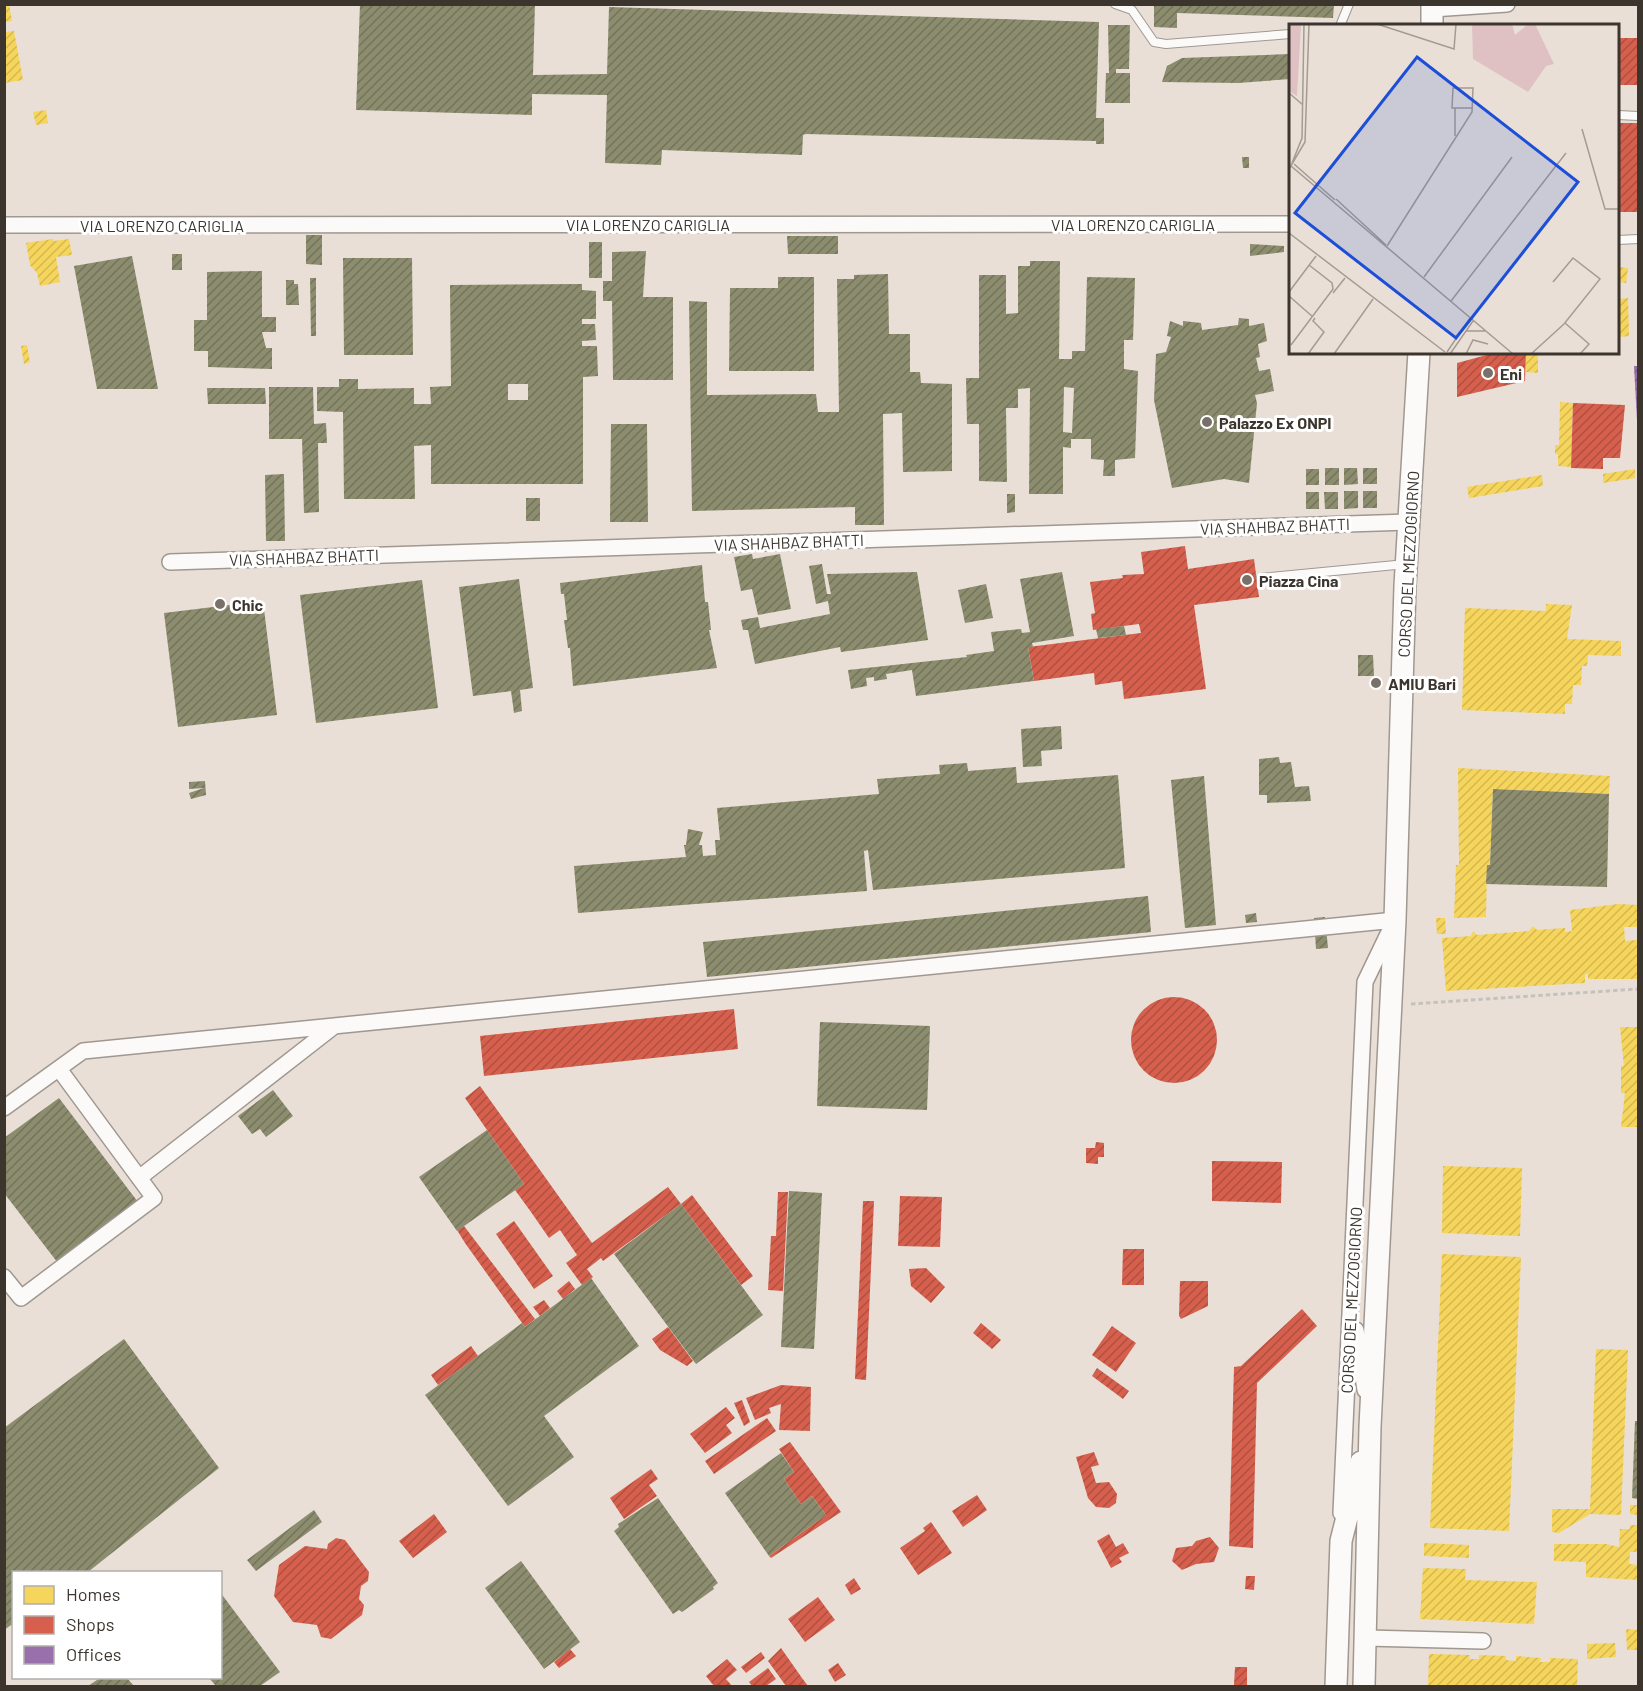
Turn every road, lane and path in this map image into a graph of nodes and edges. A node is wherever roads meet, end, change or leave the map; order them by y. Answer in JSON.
{"nodes":[{"id":1,"x":1115,"y":4,"type":"edge"},
{"id":2,"x":1349,"y":4,"type":"edge"},
{"id":3,"x":1507,"y":4,"type":"edge"},
{"id":4,"x":1432,"y":13,"type":"edge"},
{"id":5,"x":1341,"y":24,"type":"edge"},
{"id":6,"x":1289,"y":34,"type":"edge"},
{"id":7,"x":1619,"y":115,"type":"edge"},
{"id":8,"x":1638,"y":116,"type":"edge"},
{"id":9,"x":1289,"y":224,"type":"edge"},
{"id":10,"x":4,"y":225,"type":"edge"},
{"id":11,"x":1619,"y":240,"type":"edge"},
{"id":12,"x":1638,"y":240,"type":"edge"},
{"id":13,"x":1419,"y":354,"type":"edge"},
{"id":14,"x":1409,"y":522,"type":"junction"},
{"id":15,"x":170,"y":561,"type":"dead end"},
{"id":16,"x":1407,"y":564,"type":"junction"},
{"id":17,"x":1261,"y":578,"type":"dead end"},
{"id":18,"x":1395,"y":920,"type":"junction"},
{"id":19,"x":1638,"y":989,"type":"edge"},
{"id":20,"x":1391,"y":1005,"type":"junction"},
{"id":21,"x":334,"y":1026,"type":"junction"},
{"id":22,"x":59,"y":1069,"type":"junction"},
{"id":23,"x":4,"y":1108,"type":"edge"},
{"id":24,"x":139,"y":1178,"type":"junction"},
{"id":25,"x":4,"y":1277,"type":"edge"},
{"id":26,"x":1351,"y":1292,"type":"junction"},
{"id":27,"x":1370,"y":1427,"type":"junction"},
{"id":28,"x":1341,"y":1541,"type":"junction"},
{"id":29,"x":1367,"y":1638,"type":"junction"},
{"id":30,"x":1483,"y":1641,"type":"dead end"},
{"id":31,"x":1336,"y":1686,"type":"edge"},
{"id":32,"x":1364,"y":1686,"type":"edge"}],
"edges":[{"from":1,"to":6,"type":"lane"},
{"from":2,"to":5,"type":"lane"},
{"from":3,"to":4,"type":"street"},
{"from":7,"to":8,"type":"lane"},
{"from":9,"to":10,"type":"street","name":"VIA LORENZO CARIGLIA"},
{"from":11,"to":12,"type":"lane"},
{"from":13,"to":14,"type":"main road","name":"CORSO DEL MEZZOGIORNO"},
{"from":14,"to":15,"type":"street","name":"VIA SHAHBAZ BHATTI"},
{"from":14,"to":16,"type":"main road","name":"CORSO DEL MEZZOGIORNO"},
{"from":16,"to":17,"type":"lane"},
{"from":16,"to":18,"type":"main road","name":"CORSO DEL MEZZOGIORNO"},
{"from":18,"to":20,"type":"main road","name":"CORSO DEL MEZZOGIORNO"},
{"from":18,"to":21,"type":"street"},
{"from":18,"to":26,"type":"street","name":"CORSO DEL MEZZOGIORNO"},
{"from":19,"to":20,"type":"path"},
{"from":20,"to":27,"type":"main road","name":"CORSO DEL MEZZOGIORNO"},
{"from":21,"to":22,"type":"street"},
{"from":21,"to":24,"type":"street"},
{"from":22,"to":23,"type":"street"},
{"from":22,"to":24,"type":"street"},
{"from":24,"to":25,"type":"street"},
{"from":26,"to":27,"type":"street"},
{"from":26,"to":28,"type":"street","name":"CORSO DEL MEZZOGIORNO"},
{"from":27,"to":28,"type":"main road"},
{"from":27,"to":29,"type":"main road","name":"CORSO DEL MEZZOGIORNO"},
{"from":28,"to":31,"type":"main road","name":"CORSO DEL MEZZOGIORNO"},
{"from":29,"to":30,"type":"street"},
{"from":29,"to":32,"type":"main road","name":"CORSO DEL MEZZOGIORNO"}]}
